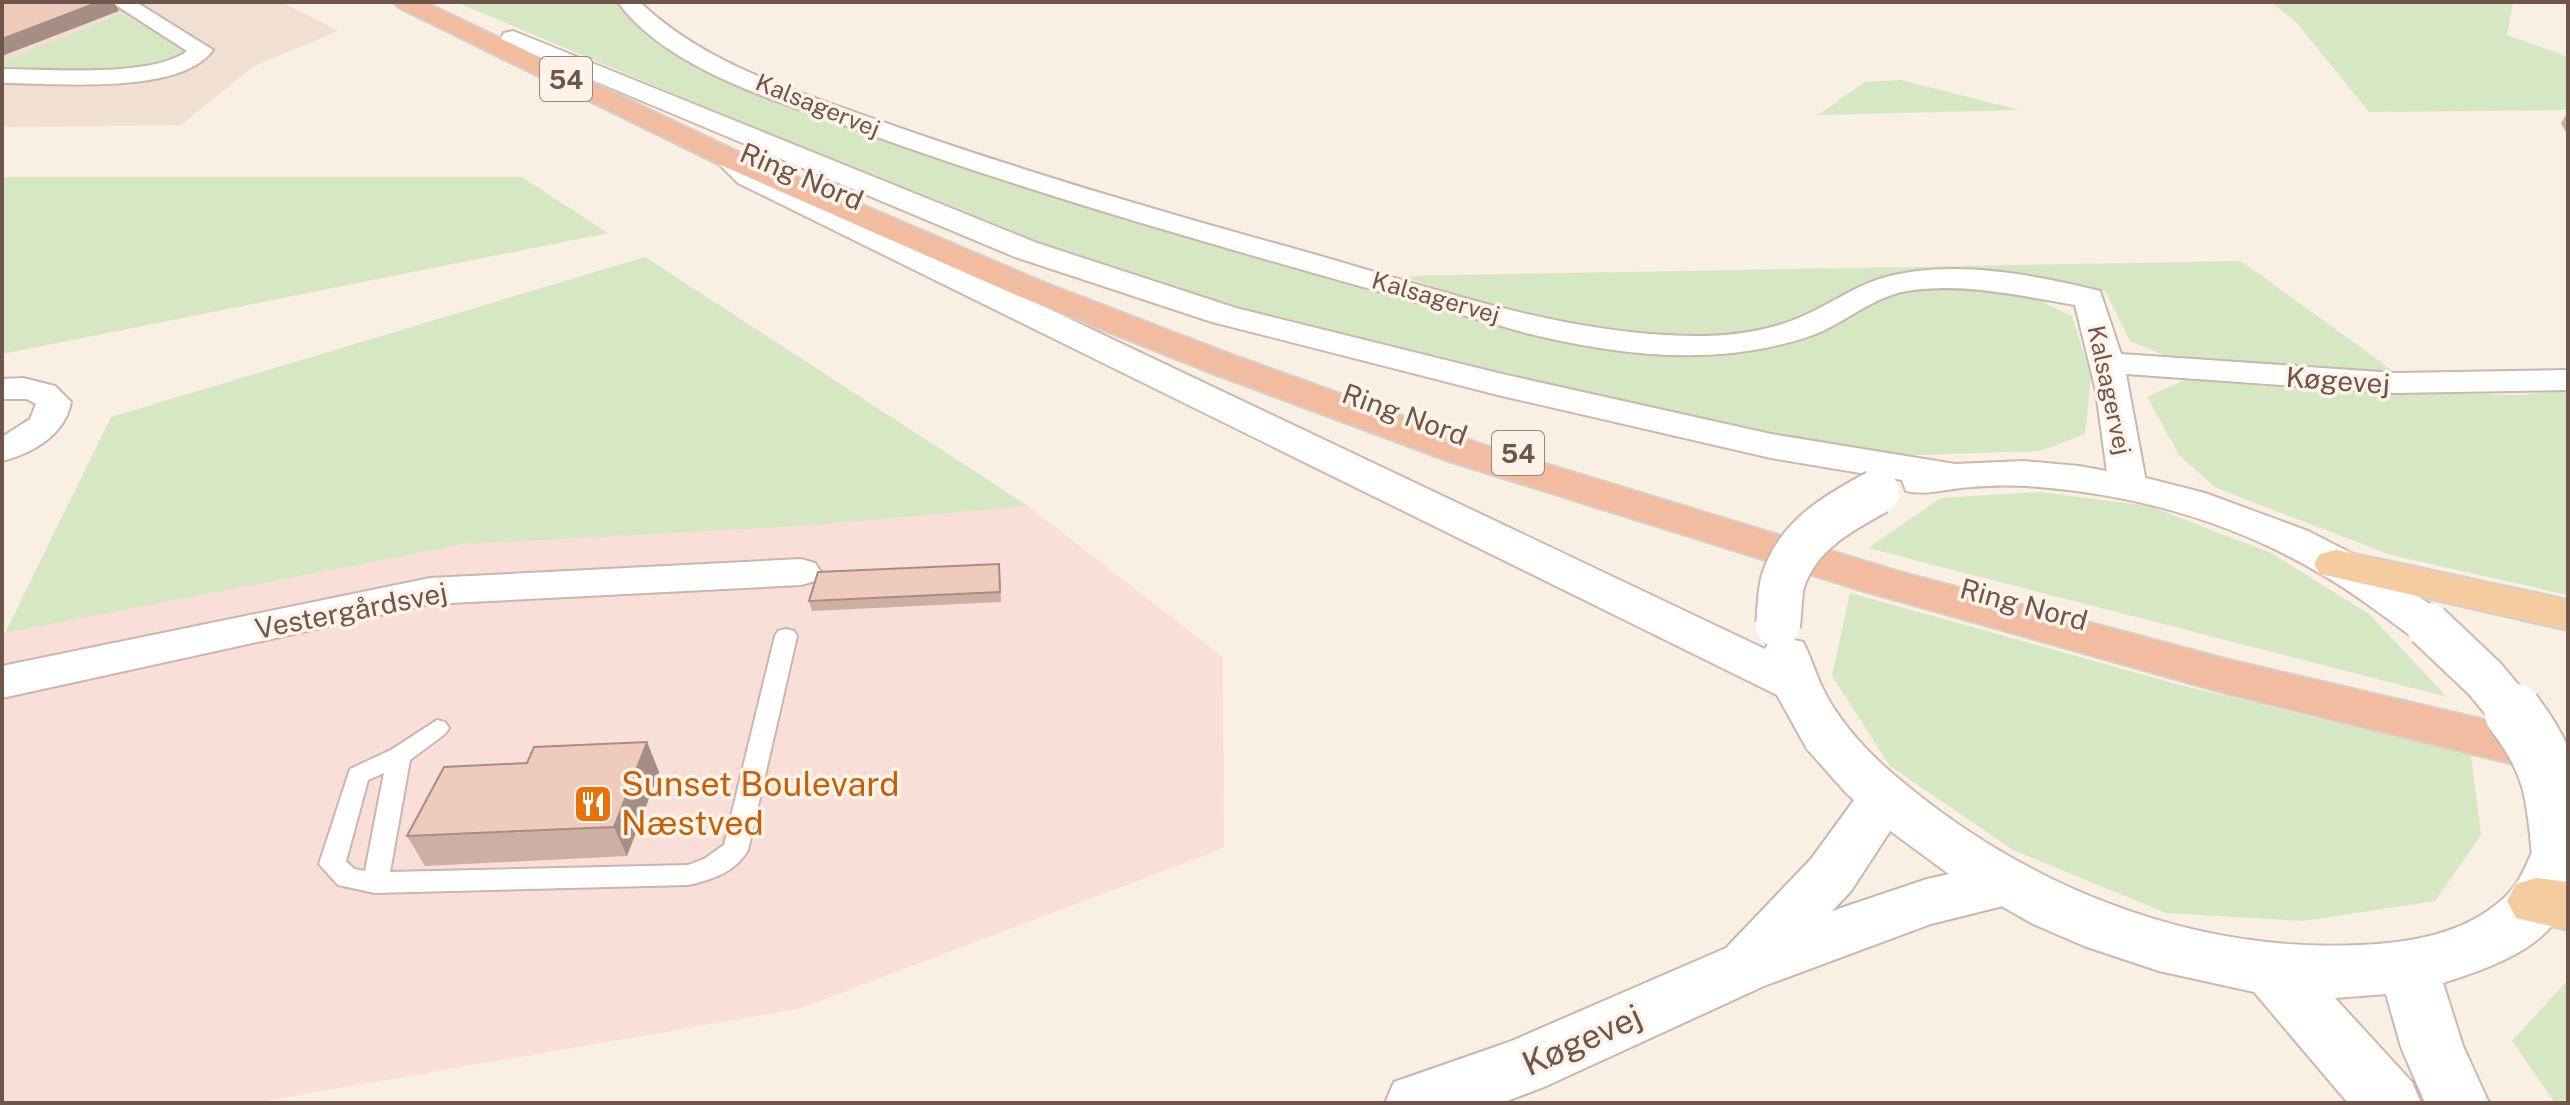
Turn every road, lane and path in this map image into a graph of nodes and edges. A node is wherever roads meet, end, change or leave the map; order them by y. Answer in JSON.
{"nodes":[{"id":1,"x":121,"y":2,"type":"edge"},
{"id":2,"x":406,"y":2,"type":"edge"},
{"id":3,"x":435,"y":2,"type":"edge"},
{"id":4,"x":628,"y":2,"type":"edge"},
{"id":5,"x":513,"y":38,"type":"junction"},
{"id":6,"x":2,"y":76,"type":"edge"},
{"id":7,"x":726,"y":157,"type":"junction"},
{"id":8,"x":2109,"y":363,"type":"junction"},
{"id":9,"x":2568,"y":380,"type":"edge"},
{"id":10,"x":2,"y":389,"type":"edge"},
{"id":11,"x":2,"y":450,"type":"edge"},
{"id":12,"x":1948,"y":475,"type":"junction"},
{"id":13,"x":2128,"y":487,"type":"junction"},
{"id":14,"x":2336,"y":564,"type":"junction"},
{"id":15,"x":801,"y":572,"type":"dead end"},
{"id":16,"x":2568,"y":615,"type":"edge"},
{"id":17,"x":786,"y":636,"type":"dead end"},
{"id":18,"x":2,"y":682,"type":"edge"},
{"id":19,"x":1794,"y":683,"type":"junction"},
{"id":20,"x":437,"y":728,"type":"dead end"},
{"id":21,"x":2568,"y":741,"type":"edge"},
{"id":22,"x":399,"y":756,"type":"junction"},
{"id":23,"x":2568,"y":759,"type":"edge"},
{"id":24,"x":1884,"y":799,"type":"junction"},
{"id":25,"x":375,"y":883,"type":"junction"},
{"id":26,"x":2007,"y":884,"type":"junction"},
{"id":27,"x":2552,"y":904,"type":"edge"},
{"id":28,"x":2408,"y":966,"type":"junction"},
{"id":29,"x":1743,"y":968,"type":"junction"},
{"id":30,"x":2271,"y":968,"type":"junction"},
{"id":31,"x":1417,"y":1103,"type":"edge"},
{"id":32,"x":2389,"y":1103,"type":"edge"},
{"id":33,"x":2457,"y":1103,"type":"edge"}],
"edges":[{"from":1,"to":6,"type":"street"},
{"from":2,"to":7,"type":"highway","name":"Ring Nord","number":"54"},
{"from":3,"to":5,"type":"highway","number":"54"},
{"from":4,"to":8,"type":"street","name":"Kalsagervej"},
{"from":5,"to":12,"type":"main road"},
{"from":5,"to":21,"type":"highway","name":"Ring Nord","number":"54"},
{"from":7,"to":19,"type":"main road"},
{"from":7,"to":23,"type":"highway","number":"54"},
{"from":8,"to":9,"type":"street","name":"Køgevej"},
{"from":8,"to":13,"type":"street","name":"Kalsagervej"},
{"from":10,"to":11,"type":"street"},
{"from":12,"to":13,"type":"main road"},
{"from":12,"to":19,"type":"main road","bridge":true},
{"from":13,"to":14,"type":"main road"},
{"from":14,"to":16,"type":"main road"},
{"from":14,"to":27,"type":"main road","bridge":true},
{"from":15,"to":18,"type":"street","name":"Vestergårdsvej"},
{"from":17,"to":25,"type":"lane"},
{"from":19,"to":24,"type":"main road"},
{"from":20,"to":22,"type":"lane"},
{"from":22,"to":25,"type":"lane"},
{"from":22,"to":25,"type":"lane"},
{"from":24,"to":26,"type":"main road"},
{"from":24,"to":29,"type":"main road","name":"Køgevej"},
{"from":26,"to":29,"type":"main road","name":"Køgevej"},
{"from":26,"to":30,"type":"main road"},
{"from":27,"to":28,"type":"main road"},
{"from":28,"to":30,"type":"main road"},
{"from":28,"to":33,"type":"main road"},
{"from":29,"to":31,"type":"main road","name":"Køgevej"},
{"from":30,"to":32,"type":"main road"}]}
